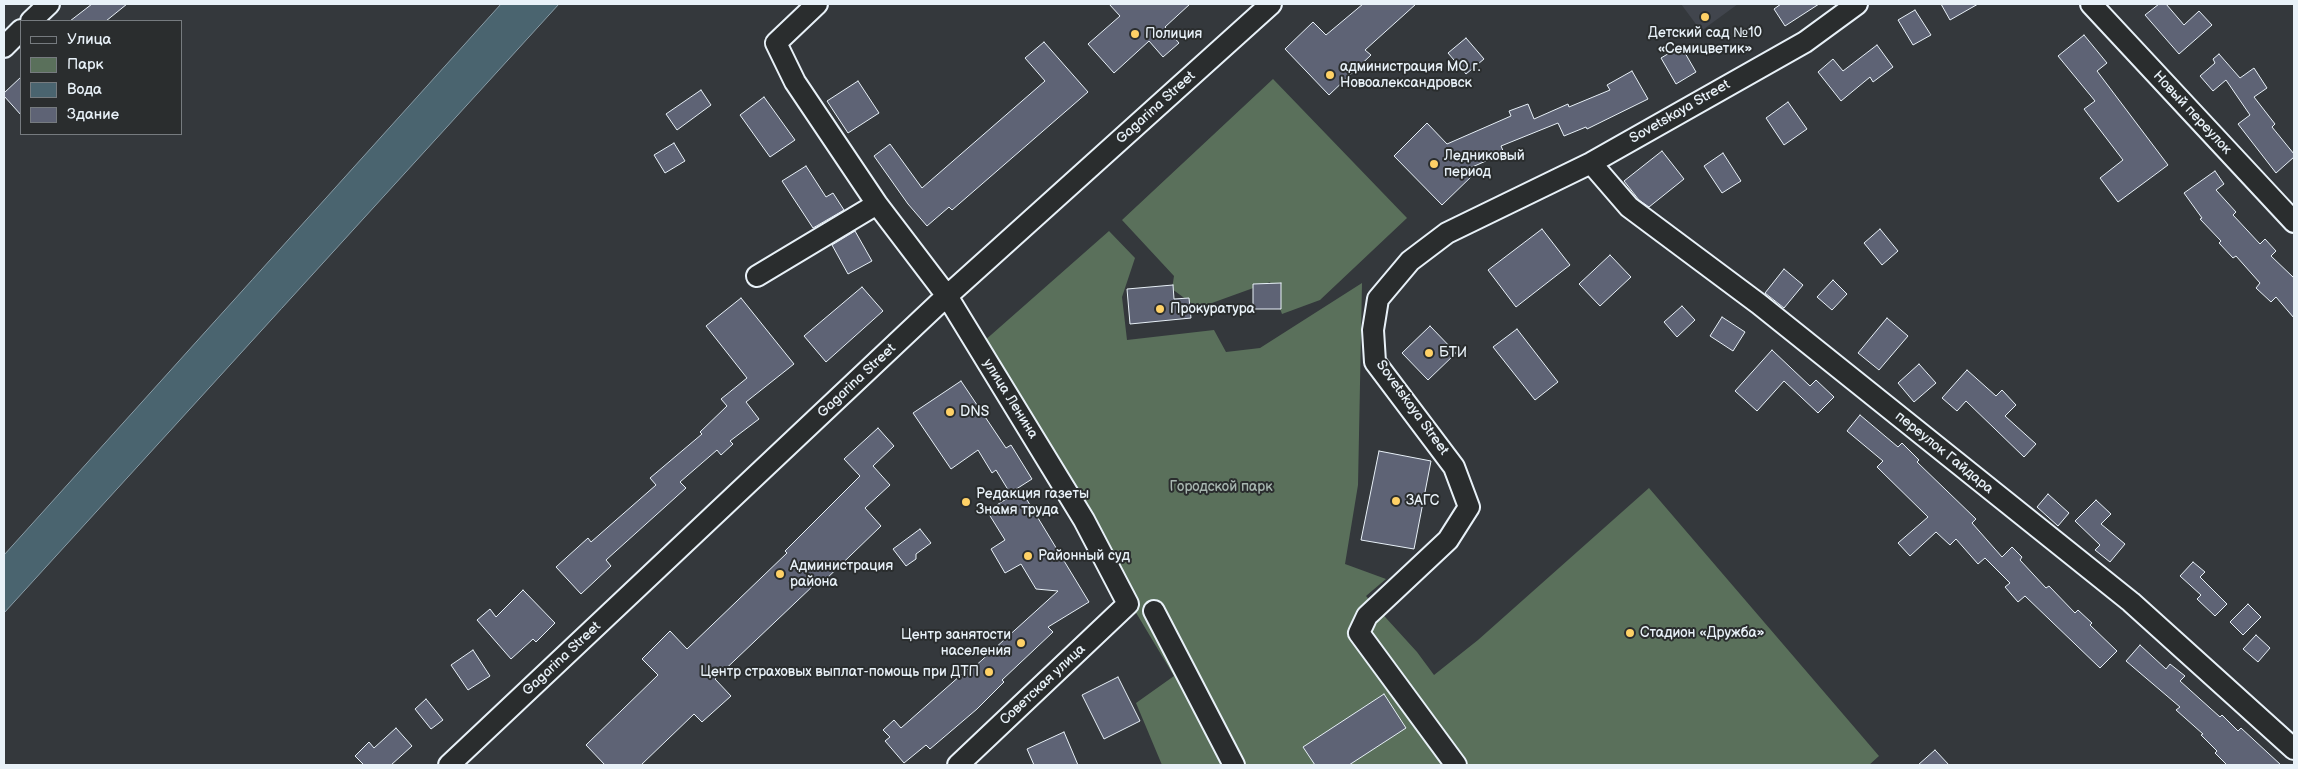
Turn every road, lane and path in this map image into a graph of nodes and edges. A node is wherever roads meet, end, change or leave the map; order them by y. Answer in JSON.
{"nodes":[{"id":1,"x":49,"y":4,"type":"edge"},
{"id":2,"x":817,"y":4,"type":"edge"},
{"id":3,"x":1271,"y":4,"type":"edge"},
{"id":4,"x":1857,"y":4,"type":"edge"},
{"id":5,"x":2091,"y":4,"type":"edge"},
{"id":6,"x":32,"y":20,"type":"edge"},
{"id":7,"x":20,"y":31,"type":"edge"},
{"id":8,"x":4,"y":46,"type":"edge"},
{"id":9,"x":1591,"y":163,"type":"junction"},
{"id":10,"x":876,"y":204,"type":"junction"},
{"id":11,"x":2294,"y":222,"type":"edge"},
{"id":12,"x":757,"y":276,"type":"dead end"},
{"id":13,"x":947,"y":296,"type":"junction"},
{"id":14,"x":1128,"y":604,"type":"joint"},
{"id":15,"x":1154,"y":611,"type":"dead end"},
{"id":16,"x":2294,"y":749,"type":"edge"},
{"id":17,"x":450,"y":765,"type":"edge"},
{"id":18,"x":958,"y":765,"type":"edge"},
{"id":19,"x":1234,"y":765,"type":"edge"},
{"id":20,"x":1456,"y":765,"type":"edge"}],
"edges":[{"from":1,"to":6,"type":"street"},
{"from":2,"to":10,"type":"street","name":"улица Ленина"},
{"from":3,"to":13,"type":"street","name":"Gagarina Street"},
{"from":4,"to":9,"type":"street","name":"Sovetskaya Street"},
{"from":5,"to":11,"type":"street","name":"Новый переулок"},
{"from":7,"to":8,"type":"street"},
{"from":9,"to":16,"type":"street","name":"переулок Гайдара"},
{"from":9,"to":20,"type":"street","name":"Sovetskaya Street"},
{"from":10,"to":12,"type":"street"},
{"from":10,"to":13,"type":"street","name":"улица Ленина"},
{"from":13,"to":14,"type":"street","name":"улица Ленина"},
{"from":13,"to":17,"type":"street","name":"Gagarina Street"},
{"from":14,"to":18,"type":"street","name":"Советская улица"},
{"from":15,"to":19,"type":"street"}]}
